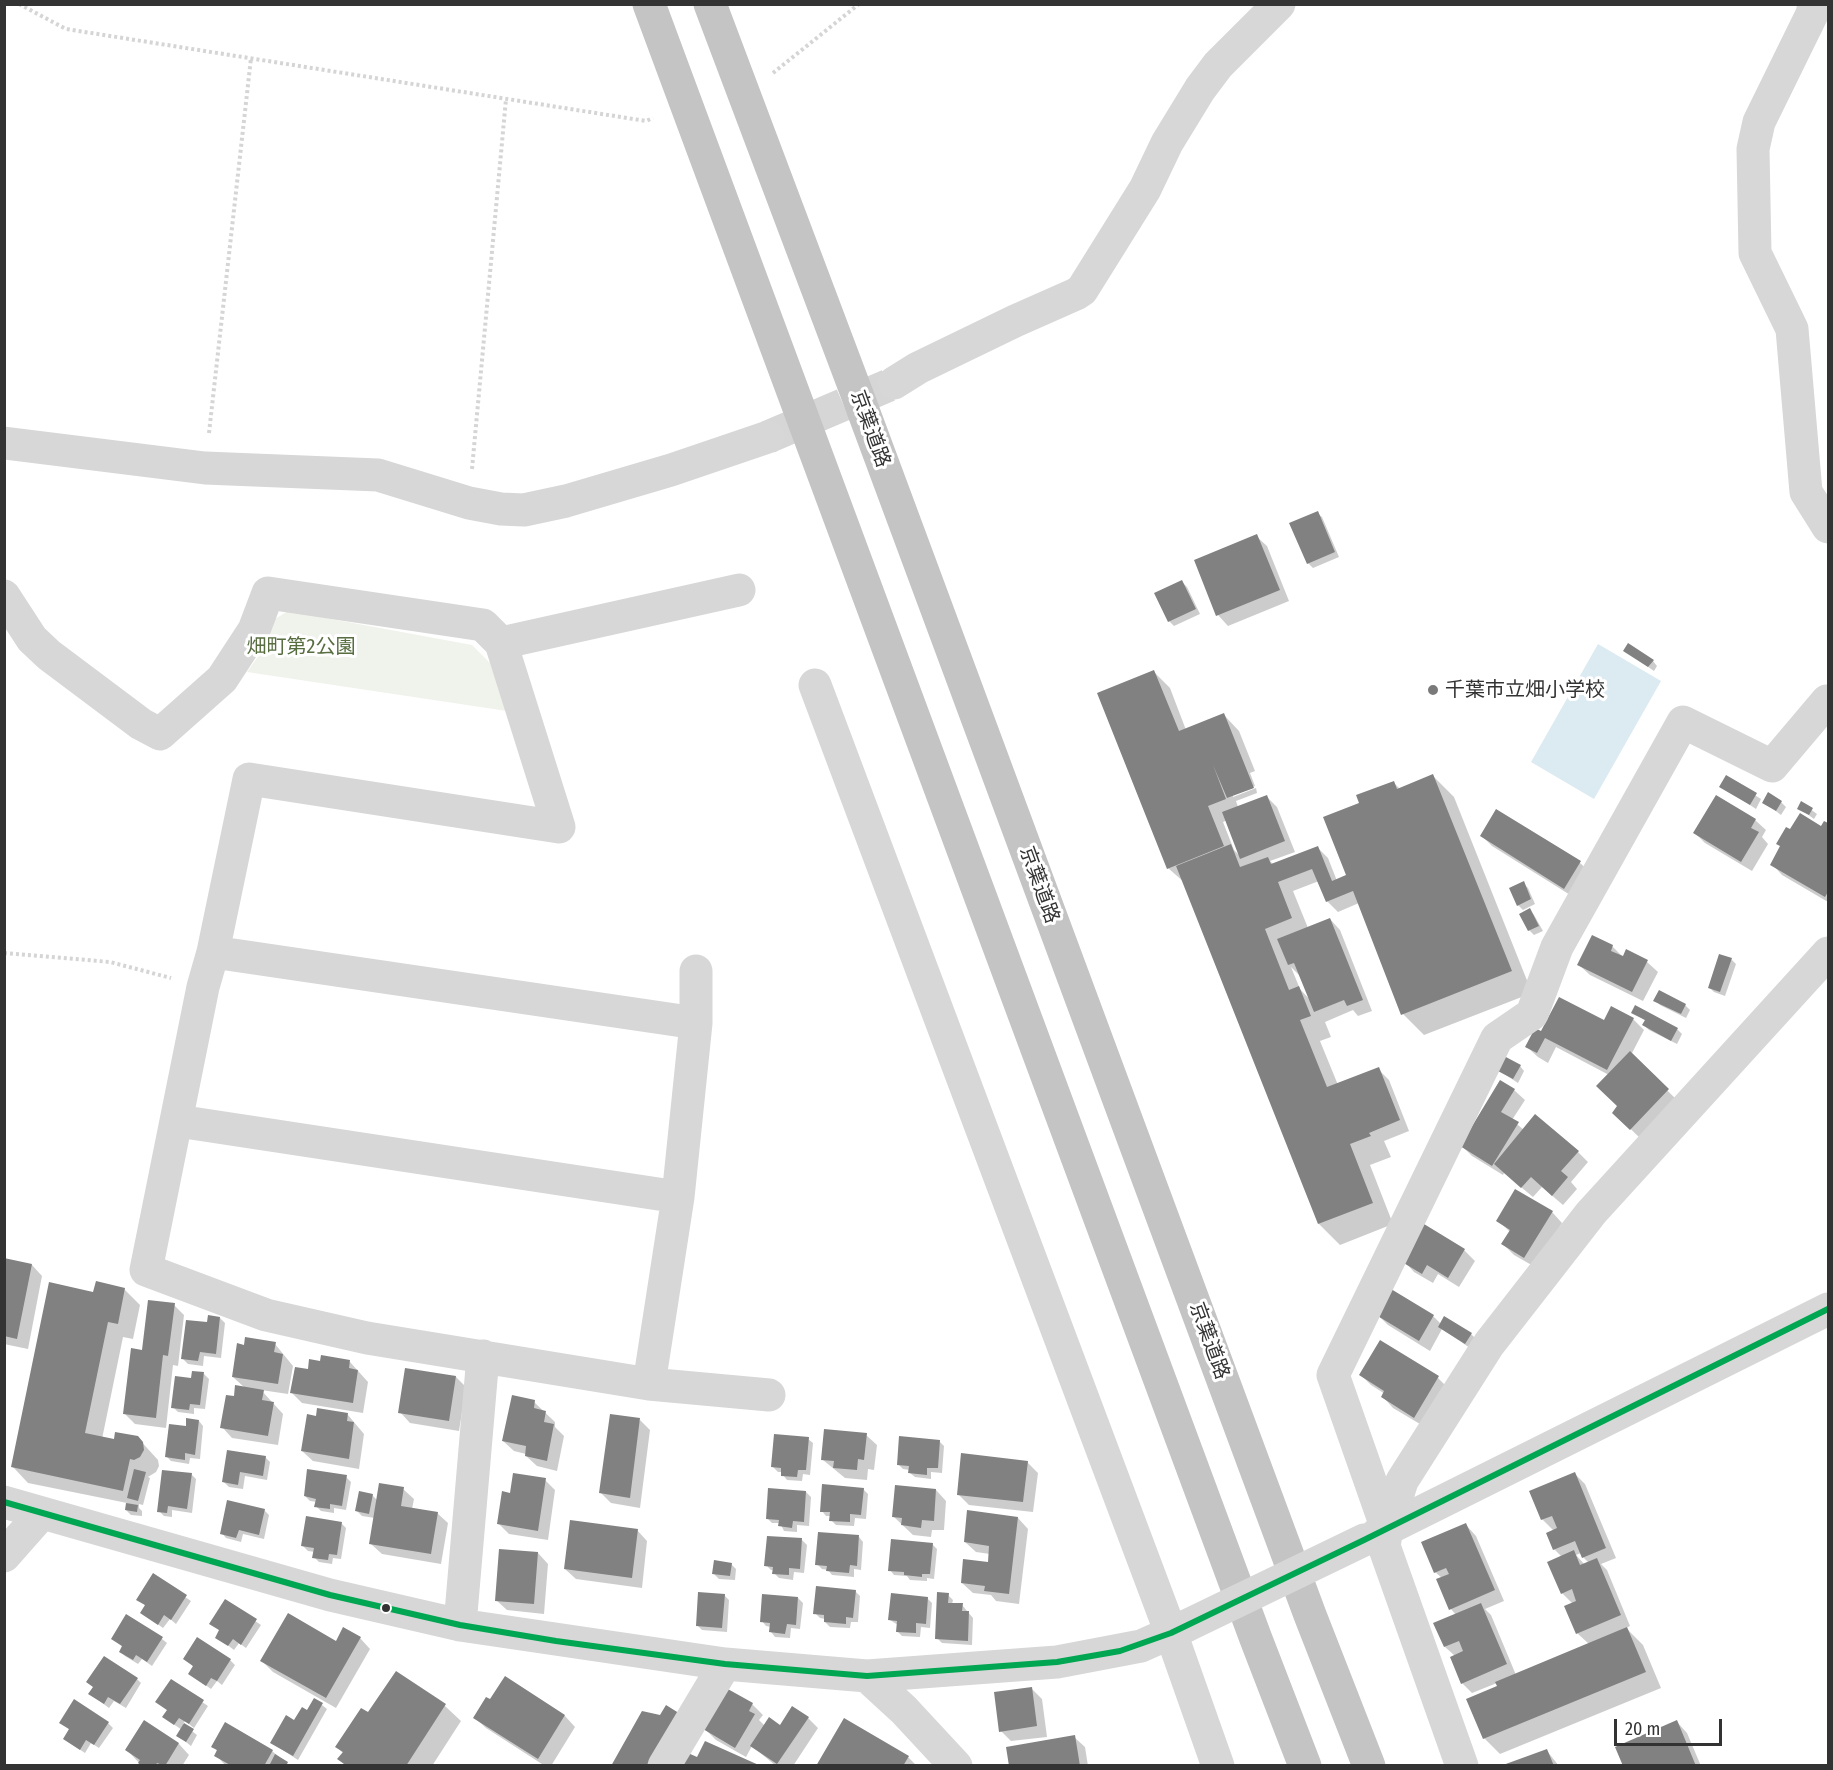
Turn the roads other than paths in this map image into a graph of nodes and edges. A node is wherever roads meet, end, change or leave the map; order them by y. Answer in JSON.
{"nodes":[{"id":1,"x":649,"y":4,"type":"edge"},
{"id":2,"x":710,"y":4,"type":"edge"},
{"id":3,"x":1279,"y":4,"type":"edge"},
{"id":4,"x":1814,"y":4,"type":"edge"},
{"id":5,"x":894,"y":383,"type":"tunnel mouth"},
{"id":6,"x":768,"y":437,"type":"tunnel mouth"},
{"id":7,"x":4,"y":443,"type":"edge"},
{"id":8,"x":1828,"y":527,"type":"edge"},
{"id":9,"x":739,"y":590,"type":"dead end"},
{"id":10,"x":4,"y":596,"type":"edge"},
{"id":11,"x":501,"y":643,"type":"junction"},
{"id":12,"x":815,"y":686,"type":"dead end"},
{"id":13,"x":1828,"y":703,"type":"edge"},
{"id":14,"x":213,"y":952,"type":"junction"},
{"id":15,"x":1828,"y":953,"type":"edge"},
{"id":16,"x":696,"y":971,"type":"dead end"},
{"id":17,"x":696,"y":1023,"type":"junction"},
{"id":18,"x":178,"y":1121,"type":"junction"},
{"id":19,"x":678,"y":1197,"type":"junction"},
{"id":20,"x":1828,"y":1309,"type":"edge"},
{"id":21,"x":483,"y":1356,"type":"junction"},
{"id":22,"x":649,"y":1384,"type":"junction"},
{"id":23,"x":769,"y":1395,"type":"dead end"},
{"id":24,"x":4,"y":1502,"type":"edge"},
{"id":25,"x":42,"y":1513,"type":"junction"},
{"id":26,"x":1375,"y":1535,"type":"junction"},
{"id":27,"x":4,"y":1556,"type":"edge"},
{"id":28,"x":460,"y":1625,"type":"junction"},
{"id":29,"x":1178,"y":1630,"type":"junction"},
{"id":30,"x":725,"y":1664,"type":"junction"},
{"id":31,"x":867,"y":1676,"type":"junction"},
{"id":32,"x":664,"y":1766,"type":"edge"},
{"id":33,"x":956,"y":1766,"type":"edge"},
{"id":34,"x":1218,"y":1766,"type":"edge"},
{"id":35,"x":1305,"y":1766,"type":"edge"},
{"id":36,"x":1369,"y":1766,"type":"edge"},
{"id":37,"x":1462,"y":1766,"type":"edge"}],
"edges":[{"from":1,"to":35,"type":"highway"},
{"from":2,"to":36,"type":"highway","name":"京葉道路"},
{"from":3,"to":5,"type":"street"},
{"from":4,"to":8,"type":"street"},
{"from":6,"to":7,"type":"street"},
{"from":9,"to":11,"type":"street"},
{"from":10,"to":11,"type":"street"},
{"from":11,"to":14,"type":"street"},
{"from":12,"to":29,"type":"street"},
{"from":13,"to":26,"type":"street"},
{"from":14,"to":17,"type":"street"},
{"from":14,"to":18,"type":"street"},
{"from":15,"to":26,"type":"street"},
{"from":16,"to":17,"type":"street"},
{"from":17,"to":19,"type":"street"},
{"from":18,"to":19,"type":"street"},
{"from":18,"to":21,"type":"street"},
{"from":19,"to":22,"type":"street"},
{"from":20,"to":26,"type":"street"},
{"from":21,"to":22,"type":"street"},
{"from":21,"to":28,"type":"street"},
{"from":22,"to":23,"type":"street"},
{"from":24,"to":25,"type":"street"},
{"from":25,"to":27,"type":"street"},
{"from":25,"to":28,"type":"street"},
{"from":26,"to":29,"type":"street","bridge":true},
{"from":26,"to":37,"type":"street"},
{"from":28,"to":30,"type":"street"},
{"from":29,"to":31,"type":"street"},
{"from":29,"to":34,"type":"street"},
{"from":30,"to":31,"type":"street"},
{"from":30,"to":32,"type":"street"},
{"from":31,"to":33,"type":"street"}]}
